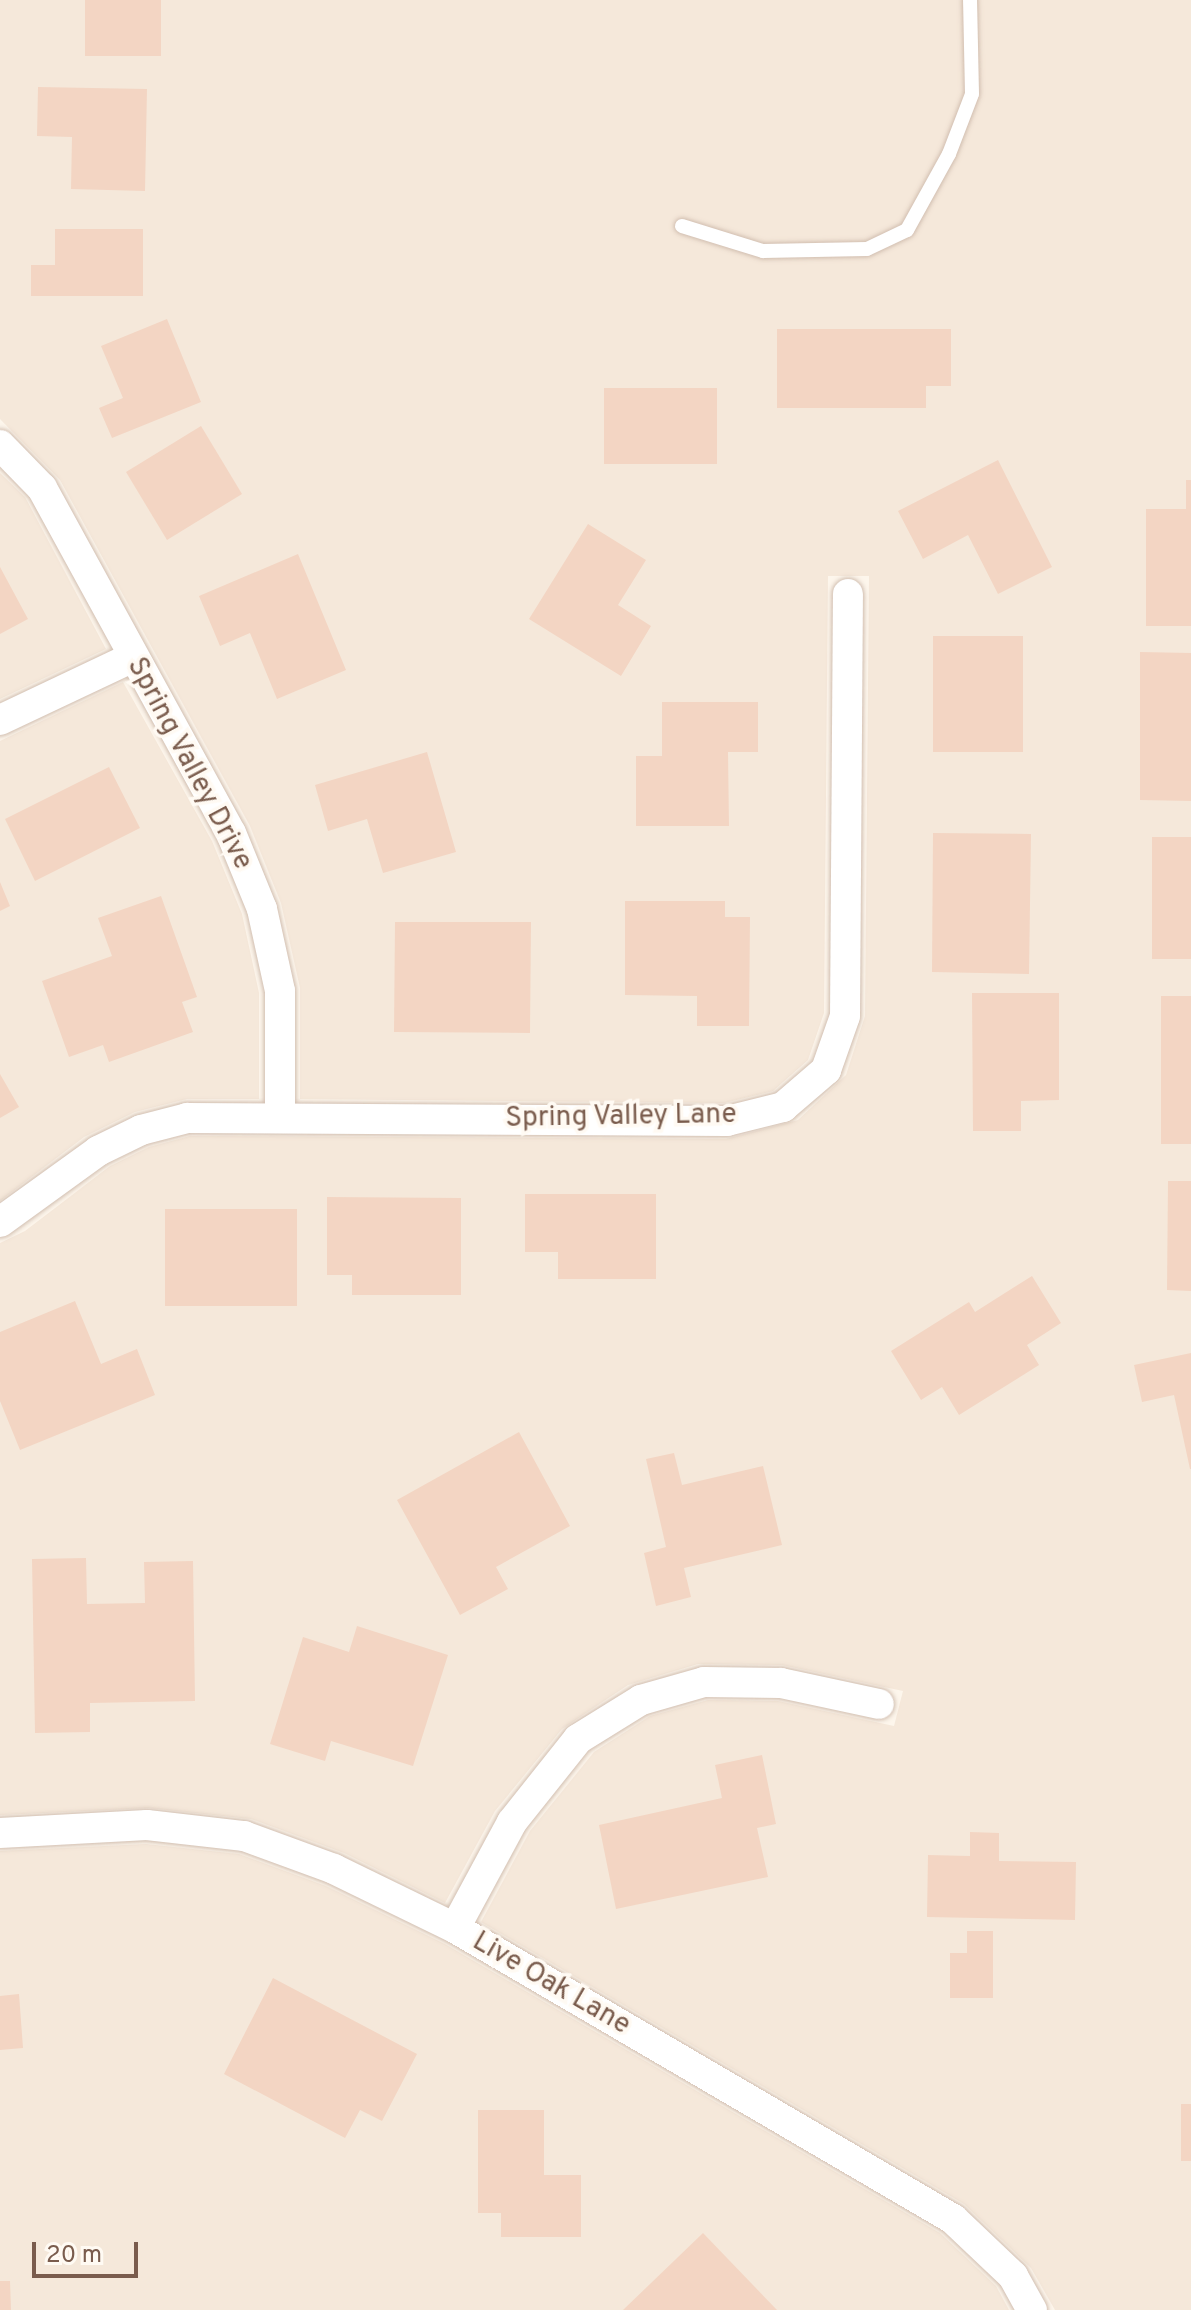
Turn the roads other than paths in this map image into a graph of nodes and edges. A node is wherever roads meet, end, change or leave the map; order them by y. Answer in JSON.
{"nodes":[{"id":1,"x":970,"y":0,"type":"edge"},
{"id":2,"x":682,"y":226,"type":"dead end"},
{"id":3,"x":0,"y":445,"type":"edge"},
{"id":4,"x":848,"y":594,"type":"dead end"},
{"id":5,"x":133,"y":657,"type":"junction"},
{"id":6,"x":0,"y":720,"type":"edge"},
{"id":7,"x":280,"y":1117,"type":"junction"},
{"id":8,"x":0,"y":1222,"type":"edge"},
{"id":9,"x":879,"y":1704,"type":"dead end"},
{"id":10,"x":0,"y":1833,"type":"edge"},
{"id":11,"x":455,"y":1928,"type":"junction"},
{"id":12,"x":1032,"y":2310,"type":"edge"}],
"edges":[{"from":1,"to":2,"type":"lane"},
{"from":3,"to":5,"type":"street","name":"Spring Valley Drive"},
{"from":4,"to":7,"type":"street","name":"Spring Valley Lane"},
{"from":5,"to":6,"type":"street"},
{"from":5,"to":7,"type":"street","name":"Spring Valley Drive"},
{"from":7,"to":8,"type":"street","name":"Spring Valley Lane"},
{"from":9,"to":11,"type":"street"},
{"from":10,"to":11,"type":"street","name":"Live Oak Lane"},
{"from":11,"to":12,"type":"street","name":"Live Oak Lane"}]}
